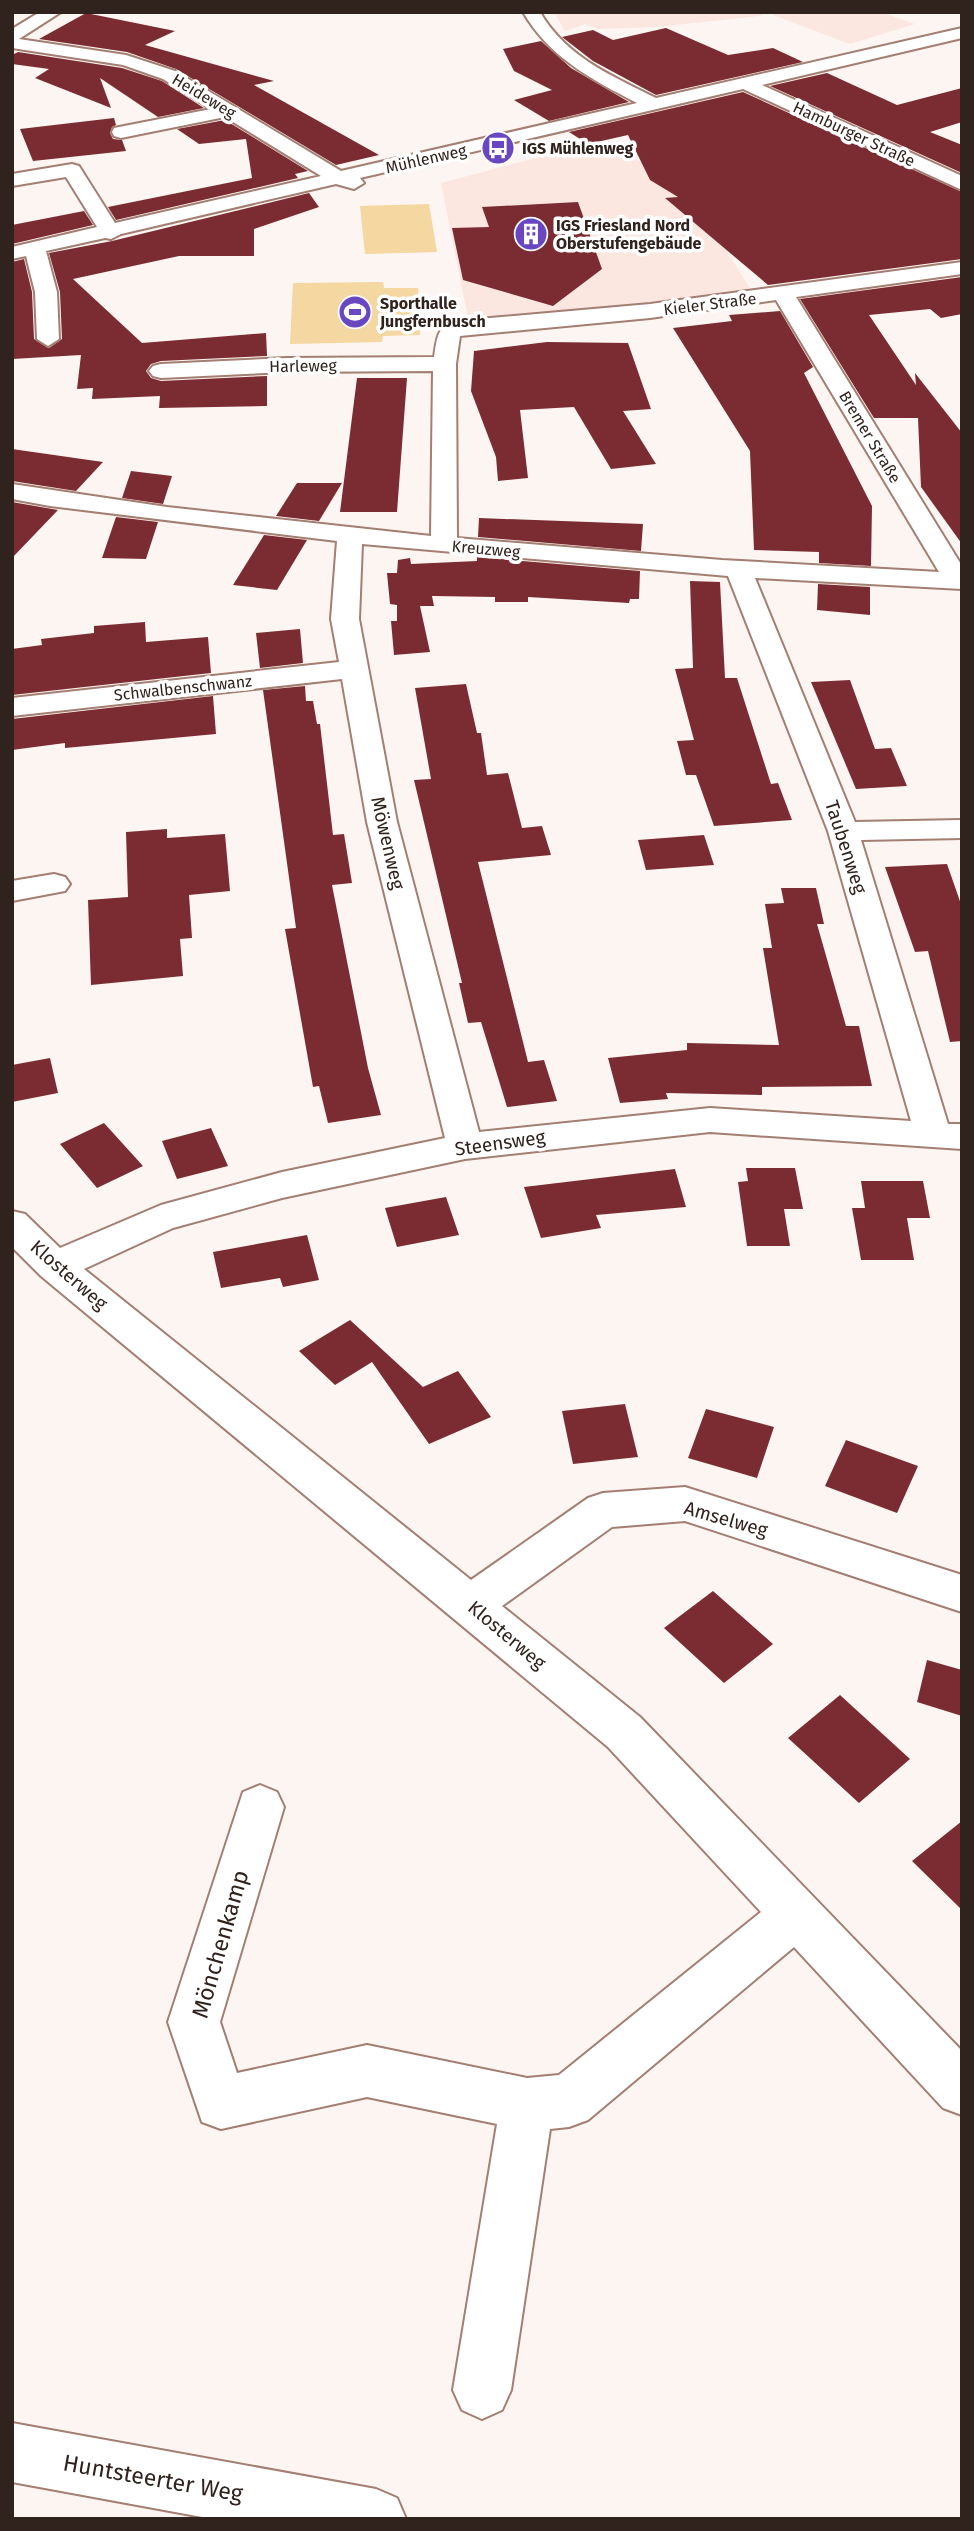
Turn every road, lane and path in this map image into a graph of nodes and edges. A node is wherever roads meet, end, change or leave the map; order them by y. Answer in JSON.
{"nodes":[{"id":1,"x":53,"y":12,"type":"edge"},
{"id":2,"x":531,"y":12,"type":"edge"},
{"id":3,"x":962,"y":33,"type":"edge"},
{"id":4,"x":12,"y":36,"type":"edge"},
{"id":5,"x":12,"y":43,"type":"edge"},
{"id":6,"x":746,"y":84,"type":"junction"},
{"id":7,"x":655,"y":105,"type":"junction"},
{"id":8,"x":228,"y":111,"type":"junction"},
{"id":9,"x":121,"y":132,"type":"dead end"},
{"id":10,"x":340,"y":179,"type":"junction"},
{"id":11,"x":12,"y":180,"type":"edge"},
{"id":12,"x":962,"y":184,"type":"edge"},
{"id":13,"x":111,"y":233,"type":"junction"},
{"id":14,"x":35,"y":248,"type":"junction"},
{"id":15,"x":12,"y":253,"type":"edge"},
{"id":16,"x":962,"y":268,"type":"edge"},
{"id":17,"x":783,"y":294,"type":"junction"},
{"id":18,"x":48,"y":340,"type":"dead end"},
{"id":19,"x":445,"y":364,"type":"junction"},
{"id":20,"x":161,"y":371,"type":"dead end"},
{"id":21,"x":12,"y":491,"type":"edge"},
{"id":22,"x":350,"y":536,"type":"junction"},
{"id":23,"x":444,"y":545,"type":"junction"},
{"id":24,"x":738,"y":569,"type":"junction"},
{"id":25,"x":960,"y":581,"type":"edge"},
{"id":26,"x":354,"y":669,"type":"junction"},
{"id":27,"x":12,"y":707,"type":"edge"},
{"id":28,"x":962,"y":828,"type":"edge"},
{"id":29,"x":843,"y":831,"type":"junction"},
{"id":30,"x":54,"y":884,"type":"dead end"},
{"id":31,"x":12,"y":891,"type":"edge"},
{"id":32,"x":948,"y":1135,"type":"edge"},
{"id":33,"x":465,"y":1146,"type":"junction"},
{"id":34,"x":12,"y":1224,"type":"edge"},
{"id":35,"x":55,"y":1266,"type":"junction"},
{"id":36,"x":962,"y":1594,"type":"edge"},
{"id":37,"x":470,"y":1605,"type":"junction"},
{"id":38,"x":260,"y":1807,"type":"dead end"},
{"id":39,"x":797,"y":1914,"type":"junction"},
{"id":40,"x":962,"y":2089,"type":"edge"},
{"id":41,"x":527,"y":2104,"type":"junction"},
{"id":42,"x":482,"y":2390,"type":"dead end"},
{"id":43,"x":12,"y":2452,"type":"edge"},
{"id":44,"x":376,"y":2519,"type":"edge"}],
"edges":[{"from":1,"to":4,"type":"street"},
{"from":2,"to":7,"type":"street"},
{"from":3,"to":6,"type":"street"},
{"from":5,"to":8,"type":"street","name":"Heideweg"},
{"from":6,"to":7,"type":"street"},
{"from":6,"to":12,"type":"street","name":"Hamburger Straße"},
{"from":7,"to":10,"type":"street"},
{"from":8,"to":9,"type":"street"},
{"from":8,"to":10,"type":"street","name":"Heideweg"},
{"from":10,"to":13,"type":"street"},
{"from":11,"to":13,"type":"street"},
{"from":13,"to":14,"type":"street"},
{"from":14,"to":15,"type":"street"},
{"from":14,"to":18,"type":"street"},
{"from":16,"to":17,"type":"street","name":"Kieler Straße"},
{"from":17,"to":19,"type":"street","name":"Kieler Straße"},
{"from":17,"to":25,"type":"street","name":"Bremer Straße"},
{"from":19,"to":20,"type":"street","name":"Harleweg"},
{"from":19,"to":23,"type":"street"},
{"from":21,"to":22,"type":"street","name":"Kreuzweg"},
{"from":22,"to":23,"type":"street","name":"Kreuzweg"},
{"from":22,"to":26,"type":"street","name":"Möwenweg"},
{"from":23,"to":24,"type":"street","name":"Kreuzweg"},
{"from":24,"to":25,"type":"street","name":"Kreuzweg"},
{"from":24,"to":29,"type":"street","name":"Taubenweg"},
{"from":26,"to":27,"type":"street","name":"Schwalbenschwanz"},
{"from":26,"to":33,"type":"street","name":"Möwenweg"},
{"from":28,"to":29,"type":"street"},
{"from":29,"to":32,"type":"street","name":"Taubenweg"},
{"from":30,"to":31,"type":"street"},
{"from":32,"to":33,"type":"street","name":"Steensweg"},
{"from":33,"to":35,"type":"street","name":"Steensweg"},
{"from":34,"to":35,"type":"street","name":"Klosterweg"},
{"from":35,"to":37,"type":"street","name":"Klosterweg"},
{"from":36,"to":37,"type":"street","name":"Amselweg"},
{"from":37,"to":39,"type":"street","name":"Klosterweg"},
{"from":38,"to":41,"type":"street","name":"Mönchenkamp"},
{"from":39,"to":40,"type":"street","name":"Klosterweg"},
{"from":39,"to":41,"type":"street","name":"Mönchenkamp"},
{"from":41,"to":42,"type":"street"},
{"from":43,"to":44,"type":"street","name":"Huntsteerter Weg"}]}
